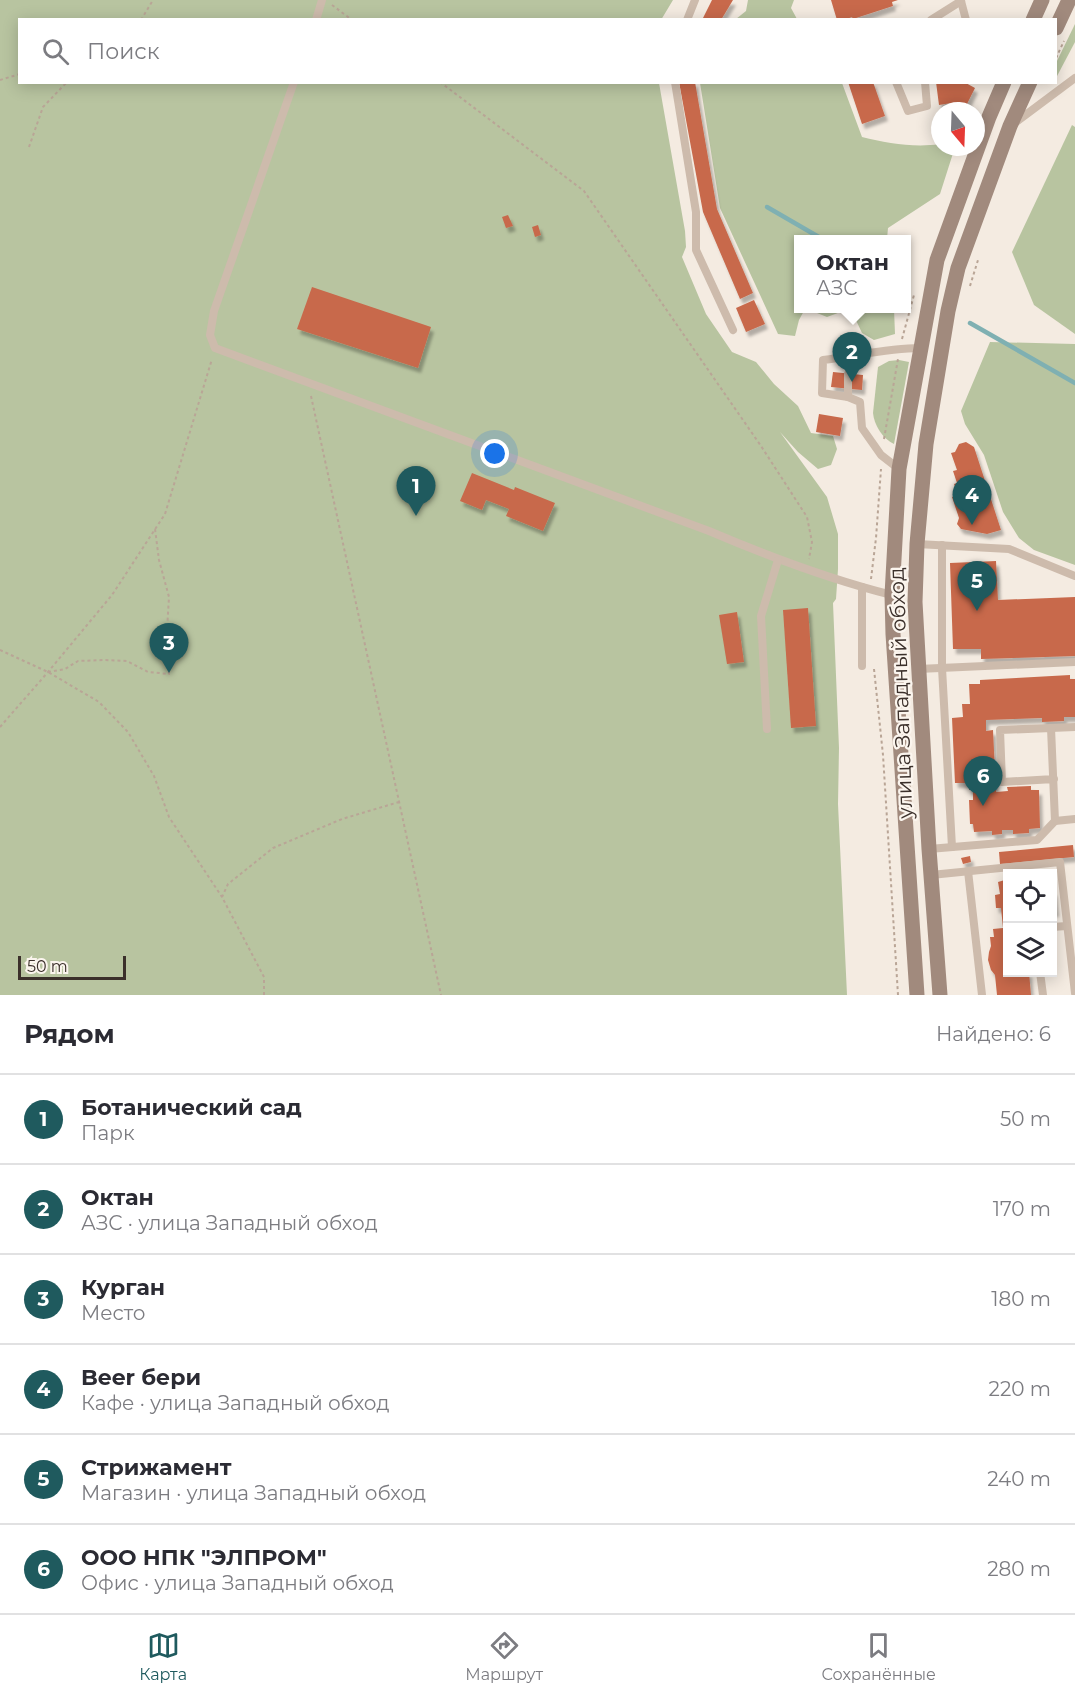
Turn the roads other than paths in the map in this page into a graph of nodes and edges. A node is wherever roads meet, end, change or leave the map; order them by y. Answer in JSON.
{"nodes":[{"id":1,"x":324,"y":0,"type":"edge"},
{"id":2,"x":696,"y":0,"type":"edge"},
{"id":3,"x":1042,"y":0,"type":"edge"},
{"id":4,"x":961,"y":1,"type":"edge"},
{"id":5,"x":1071,"y":2,"type":"edge"},
{"id":6,"x":317,"y":18,"type":"edge"},
{"id":7,"x":688,"y":18,"type":"edge"},
{"id":8,"x":934,"y":18,"type":"edge"},
{"id":9,"x":965,"y":18,"type":"edge"},
{"id":10,"x":1034,"y":18,"type":"edge"},
{"id":11,"x":1057,"y":26,"type":"edge"},
{"id":12,"x":1075,"y":78,"type":"edge"},
{"id":13,"x":293,"y":84,"type":"edge"},
{"id":14,"x":675,"y":84,"type":"edge"},
{"id":15,"x":897,"y":84,"type":"edge"},
{"id":16,"x":925,"y":84,"type":"edge"},
{"id":17,"x":1003,"y":84,"type":"edge"},
{"id":18,"x":1029,"y":84,"type":"edge"},
{"id":19,"x":1010,"y":126,"type":"junction"},
{"id":20,"x":734,"y":330,"type":"dead end"},
{"id":21,"x":920,"y":348,"type":"junction"},
{"id":22,"x":858,"y":356,"type":"junction"},
{"id":23,"x":848,"y":397,"type":"junction"},
{"id":24,"x":898,"y":469,"type":"junction"},
{"id":25,"x":917,"y":544,"type":"junction"},
{"id":26,"x":942,"y":545,"type":"junction"},
{"id":27,"x":778,"y":560,"type":"junction"},
{"id":28,"x":1075,"y":576,"type":"edge"},
{"id":29,"x":862,"y":587,"type":"junction"},
{"id":30,"x":892,"y":595,"type":"junction"},
{"id":31,"x":1075,"y":662,"type":"edge"},
{"id":32,"x":862,"y":666,"type":"dead end"},
{"id":33,"x":942,"y":668,"type":"junction"},
{"id":34,"x":918,"y":669,"type":"junction"},
{"id":35,"x":1075,"y":727,"type":"edge"},
{"id":36,"x":1051,"y":728,"type":"junction"},
{"id":37,"x":767,"y":729,"type":"dead end"},
{"id":38,"x":1054,"y":779,"type":"junction"},
{"id":39,"x":1075,"y":819,"type":"edge"},
{"id":40,"x":1055,"y":821,"type":"junction"},
{"id":41,"x":952,"y":848,"type":"junction"},
{"id":42,"x":929,"y":849,"type":"junction"},
{"id":43,"x":969,"y":871,"type":"junction"},
{"id":44,"x":931,"y":875,"type":"junction"},
{"id":45,"x":1067,"y":926,"type":"junction"},
{"id":46,"x":1057,"y":927,"type":"edge"},
{"id":47,"x":1040,"y":977,"type":"edge"},
{"id":48,"x":1075,"y":993,"type":"edge"},
{"id":49,"x":917,"y":995,"type":"edge"},
{"id":50,"x":940,"y":995,"type":"edge"},
{"id":51,"x":982,"y":995,"type":"edge"},
{"id":52,"x":1042,"y":995,"type":"edge"}],
"edges":[{"from":1,"to":6,"type":"lane"},
{"from":2,"to":7,"type":"lane"},
{"from":3,"to":10,"type":"main road"},
{"from":4,"to":8,"type":"lane"},
{"from":4,"to":9,"type":"lane"},
{"from":5,"to":11,"type":"main road"},
{"from":12,"to":19,"type":"lane"},
{"from":13,"to":27,"type":"lane"},
{"from":14,"to":20,"type":"lane"},
{"from":15,"to":16,"type":"lane"},
{"from":17,"to":21,"type":"main road","name":"улица Западный обход"},
{"from":18,"to":19,"type":"main road","name":"улица Западный обход"},
{"from":19,"to":25,"type":"main road","name":"улица Западный обход"},
{"from":21,"to":22,"type":"lane"},
{"from":21,"to":24,"type":"main road","name":"улица Западный обход"},
{"from":22,"to":23,"type":"lane"},
{"from":22,"to":23,"type":"lane"},
{"from":23,"to":24,"type":"lane"},
{"from":24,"to":30,"type":"main road","name":"улица Западный обход"},
{"from":25,"to":26,"type":"lane"},
{"from":25,"to":34,"type":"main road","name":"улица Западный обход"},
{"from":26,"to":28,"type":"lane"},
{"from":26,"to":33,"type":"lane"},
{"from":27,"to":29,"type":"lane"},
{"from":27,"to":37,"type":"lane"},
{"from":29,"to":30,"type":"lane"},
{"from":29,"to":32,"type":"lane"},
{"from":30,"to":49,"type":"main road","name":"улица Западный обход"},
{"from":31,"to":33,"type":"lane"},
{"from":33,"to":34,"type":"lane"},
{"from":33,"to":41,"type":"lane"},
{"from":34,"to":42,"type":"main road","name":"улица Западный обход"},
{"from":35,"to":36,"type":"lane"},
{"from":36,"to":38,"type":"lane"},
{"from":36,"to":38,"type":"lane"},
{"from":38,"to":40,"type":"lane"},
{"from":39,"to":40,"type":"lane"},
{"from":40,"to":41,"type":"lane"},
{"from":41,"to":42,"type":"lane"},
{"from":42,"to":44,"type":"main road","name":"улица Западный обход"},
{"from":43,"to":44,"type":"lane"},
{"from":43,"to":45,"type":"lane"},
{"from":43,"to":51,"type":"lane"},
{"from":44,"to":50,"type":"main road","name":"улица Западный обход"},
{"from":45,"to":46,"type":"lane"},
{"from":45,"to":48,"type":"lane"},
{"from":47,"to":52,"type":"lane"}]}
